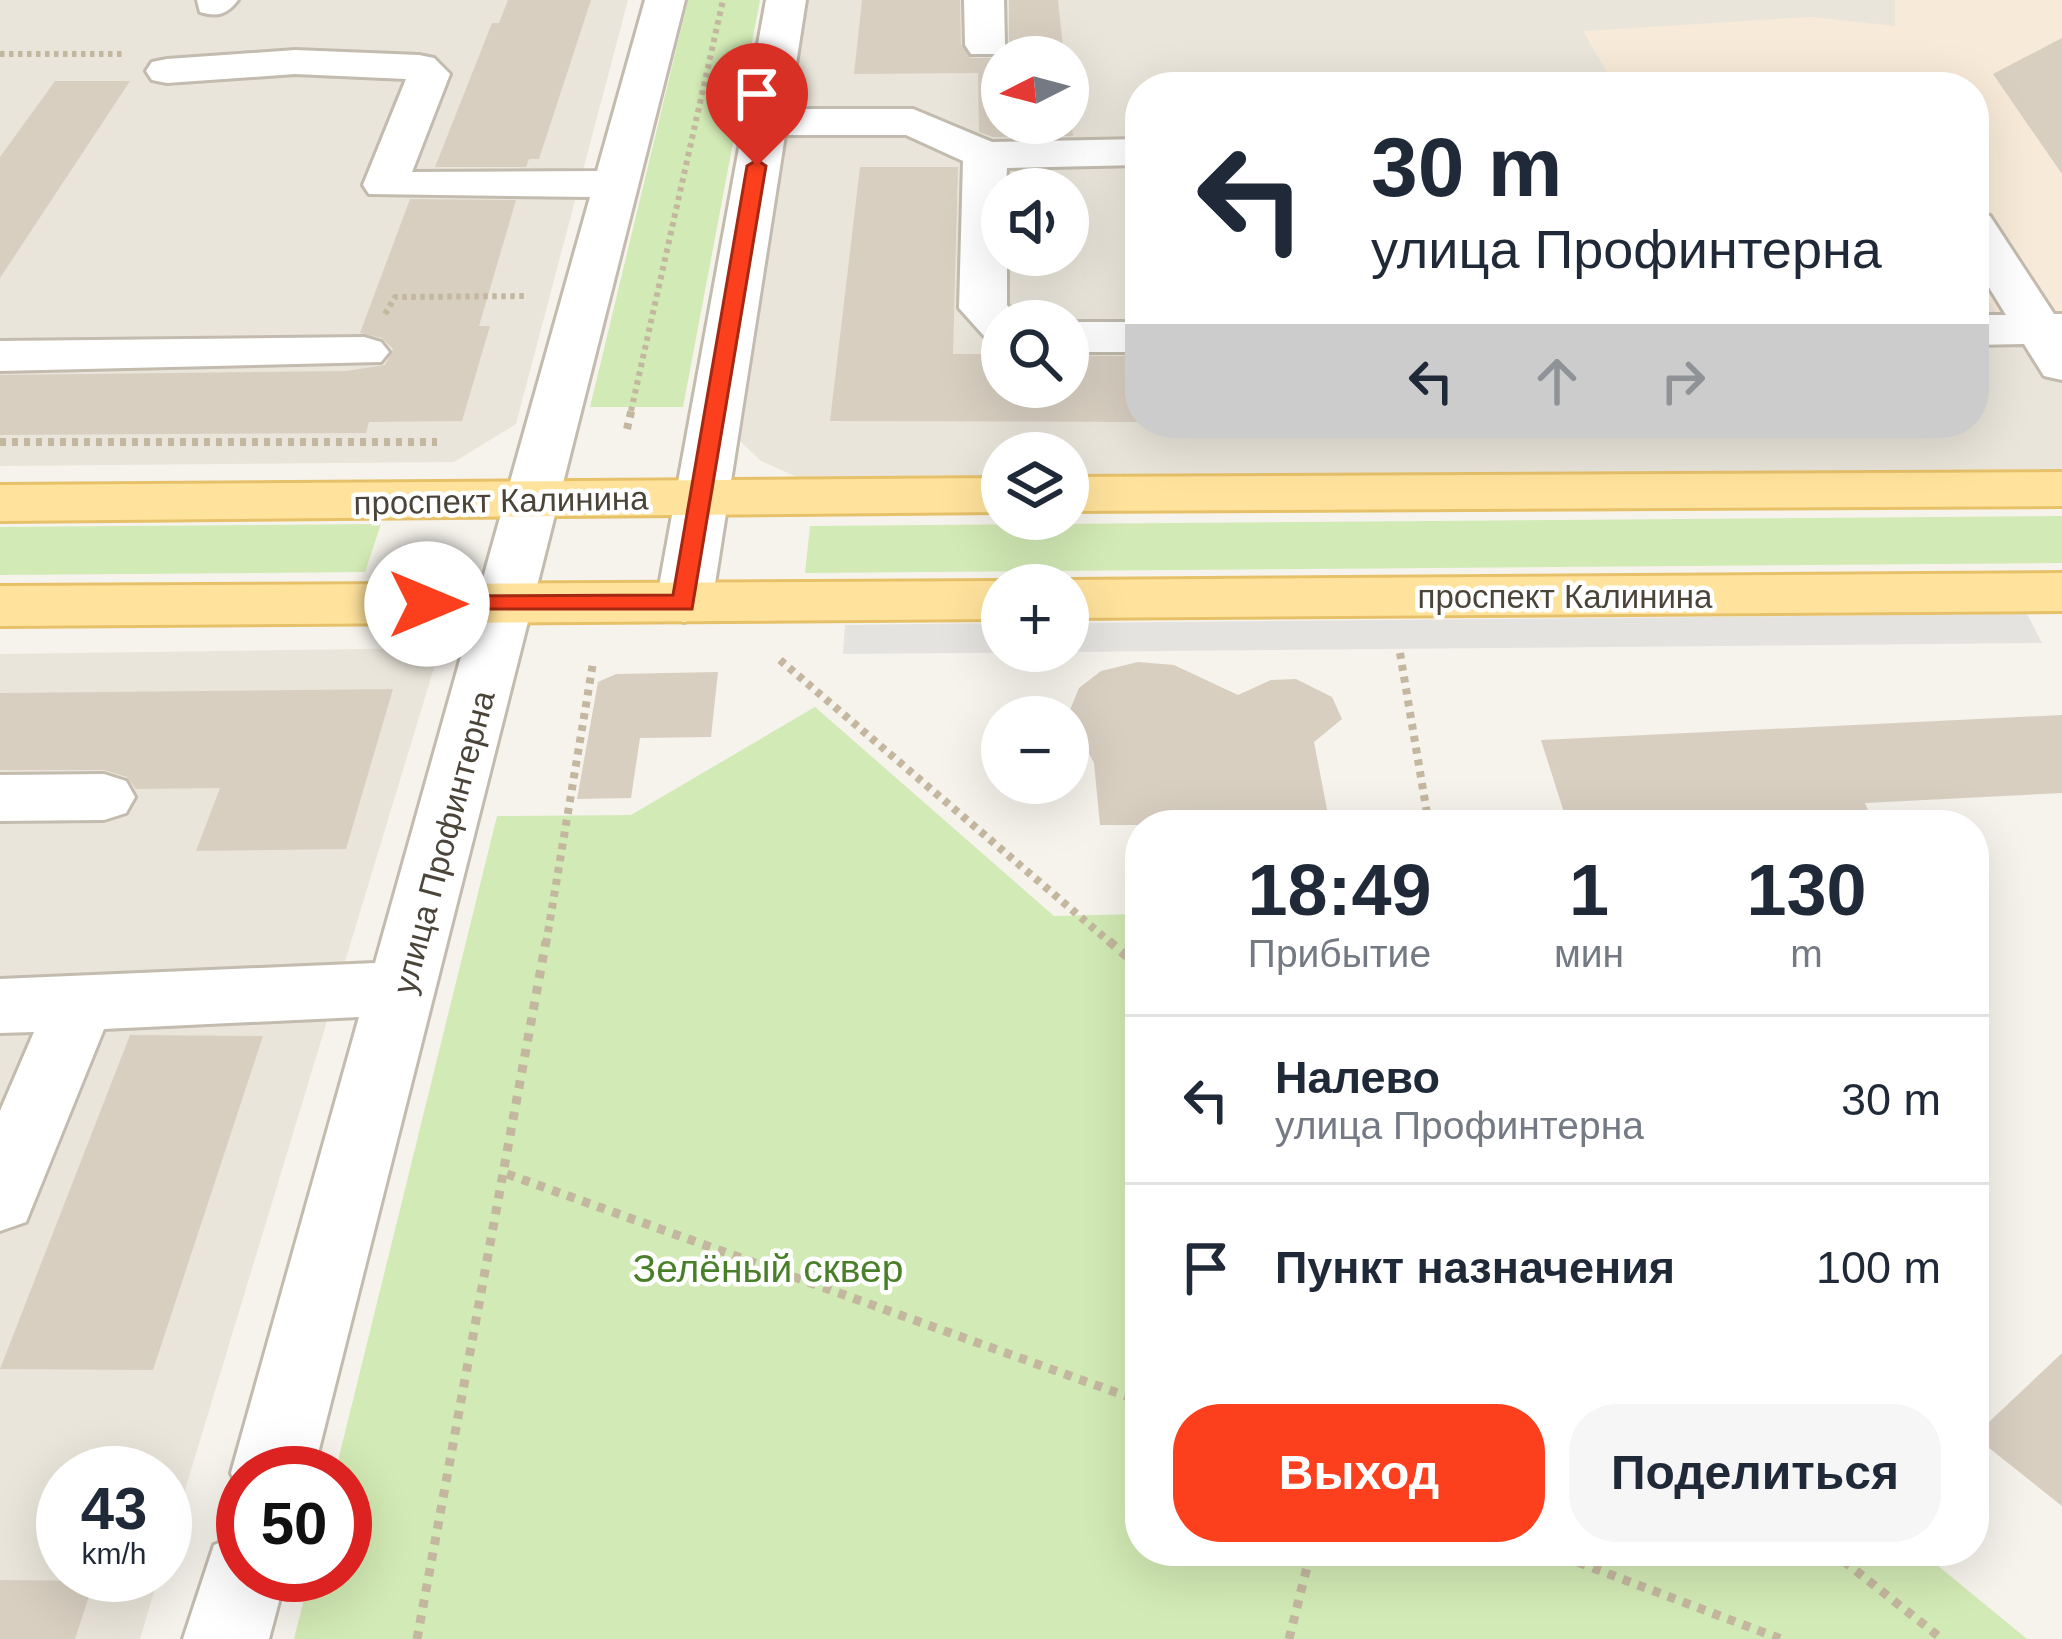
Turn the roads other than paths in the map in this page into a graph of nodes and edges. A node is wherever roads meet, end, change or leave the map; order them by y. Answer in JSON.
{"nodes":[{"id":1,"x":665,"y":0,"type":"edge"},
{"id":2,"x":786,"y":0,"type":"edge"},
{"id":3,"x":985,"y":0,"type":"edge"},
{"id":4,"x":986,"y":36,"type":"edge"},
{"id":5,"x":151,"y":62,"type":"road end"},
{"id":6,"x":765,"y":122,"type":"junction"},
{"id":7,"x":1125,"y":152,"type":"edge"},
{"id":8,"x":986,"y":155,"type":"junction"},
{"id":9,"x":618,"y":184,"type":"junction"},
{"id":10,"x":1989,"y":248,"type":"edge"},
{"id":11,"x":983,"y":300,"type":"edge"},
{"id":12,"x":1989,"y":332,"type":"edge"},
{"id":13,"x":1089,"y":337,"type":"edge"},
{"id":14,"x":1125,"y":337,"type":"edge"},
{"id":15,"x":2054,"y":341,"type":"edge"},
{"id":16,"x":364,"y":352,"type":"road end"},
{"id":17,"x":0,"y":356,"type":"edge"},
{"id":18,"x":2062,"y":489,"type":"edge"},
{"id":19,"x":1089,"y":494,"type":"edge"},
{"id":20,"x":981,"y":495,"type":"edge"},
{"id":21,"x":702,"y":498,"type":"junction"},
{"id":22,"x":533,"y":499,"type":"junction"},
{"id":23,"x":0,"y":503,"type":"edge"},
{"id":24,"x":2062,"y":592,"type":"edge"},
{"id":25,"x":981,"y":599,"type":"edge"},
{"id":26,"x":1089,"y":599,"type":"edge"},
{"id":27,"x":684,"y":603,"type":"junction"},
{"id":28,"x":506,"y":604,"type":"junction"},
{"id":29,"x":0,"y":606,"type":"edge"},
{"id":30,"x":104,"y":797,"type":"dead end"},
{"id":31,"x":0,"y":798,"type":"edge"},
{"id":32,"x":405,"y":988,"type":"junction"},
{"id":33,"x":80,"y":1003,"type":"junction"},
{"id":34,"x":0,"y":1006,"type":"edge"},
{"id":35,"x":0,"y":1199,"type":"edge"},
{"id":36,"x":279,"y":1446,"type":"edge"},
{"id":37,"x":236,"y":1602,"type":"edge"},
{"id":38,"x":226,"y":1639,"type":"edge"}],
"edges":[{"from":1,"to":9,"type":"street","name":"улица Профинтерна"},
{"from":2,"to":6,"type":"street"},
{"from":3,"to":4,"type":"street"},
{"from":5,"to":9,"type":"street"},
{"from":6,"to":8,"type":"street"},
{"from":6,"to":21,"type":"street"},
{"from":7,"to":8,"type":"street"},
{"from":8,"to":11,"type":"street"},
{"from":9,"to":22,"type":"street","name":"улица Профинтерна"},
{"from":10,"to":15,"type":"street"},
{"from":12,"to":15,"type":"street"},
{"from":13,"to":14,"type":"street"},
{"from":16,"to":17,"type":"street"},
{"from":18,"to":19,"type":"main road"},
{"from":20,"to":21,"type":"main road","name":"проспект Калинина"},
{"from":21,"to":22,"type":"main road","name":"проспект Калинина"},
{"from":21,"to":27,"type":"street"},
{"from":22,"to":23,"type":"main road","name":"проспект Калинина"},
{"from":22,"to":28,"type":"street","name":"улица Профинтерна"},
{"from":24,"to":26,"type":"main road","name":"проспект Калинина"},
{"from":25,"to":27,"type":"main road"},
{"from":27,"to":28,"type":"main road"},
{"from":28,"to":29,"type":"main road"},
{"from":28,"to":32,"type":"street","name":"улица Профинтерна"},
{"from":30,"to":31,"type":"street"},
{"from":32,"to":33,"type":"street"},
{"from":32,"to":36,"type":"street","name":"улица Профинтерна"},
{"from":33,"to":34,"type":"street"},
{"from":33,"to":35,"type":"street"},
{"from":37,"to":38,"type":"street"}]}
